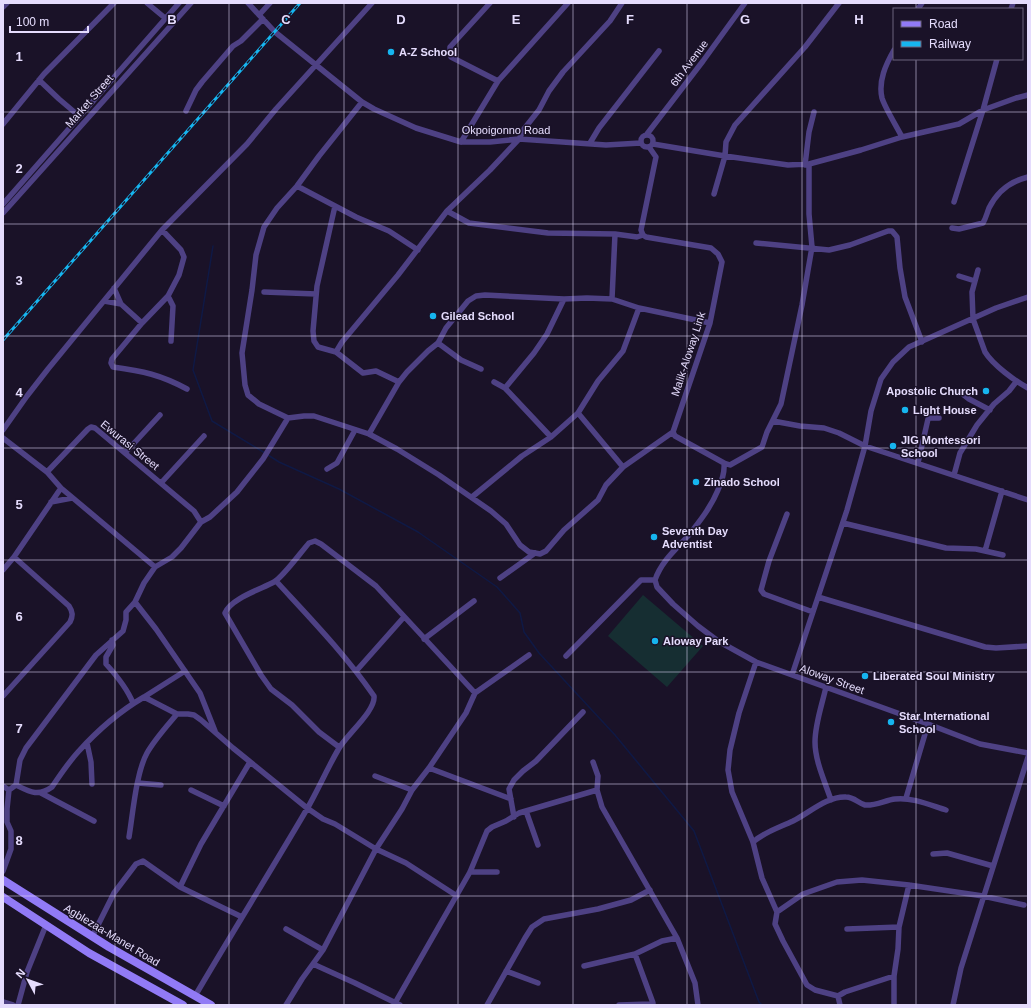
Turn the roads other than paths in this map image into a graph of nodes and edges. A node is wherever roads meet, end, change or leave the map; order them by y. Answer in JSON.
{"nodes":[{"id":1,"x":7,"y":3,"type":"edge"},
{"id":2,"x":114,"y":3,"type":"edge"},
{"id":3,"x":147,"y":3,"type":"edge"},
{"id":4,"x":179,"y":3,"type":"edge"},
{"id":5,"x":191,"y":3,"type":"edge"},
{"id":6,"x":248,"y":3,"type":"edge"},
{"id":7,"x":270,"y":3,"type":"edge"},
{"id":8,"x":372,"y":3,"type":"edge"},
{"id":9,"x":490,"y":3,"type":"edge"},
{"id":10,"x":568,"y":3,"type":"edge"},
{"id":11,"x":622,"y":3,"type":"edge"},
{"id":12,"x":745,"y":3,"type":"edge"},
{"id":13,"x":839,"y":3,"type":"edge"},
{"id":14,"x":3,"y":7,"type":"edge"},
{"id":15,"x":261,"y":17,"type":"junction"},
{"id":16,"x":165,"y":18,"type":"junction"},
{"id":17,"x":659,"y":50,"type":"dead end"},
{"id":18,"x":893,"y":52,"type":"edge"},
{"id":19,"x":998,"y":60,"type":"edge"},
{"id":20,"x":315,"y":65,"type":"junction"},
{"id":21,"x":39,"y":80,"type":"junction"},
{"id":22,"x":498,"y":81,"type":"junction"},
{"id":23,"x":1028,"y":95,"type":"edge"},
{"id":24,"x":362,"y":102,"type":"junction"},
{"id":25,"x":983,"y":110,"type":"junction"},
{"id":26,"x":186,"y":111,"type":"dead end"},
{"id":27,"x":814,"y":112,"type":"dead end"},
{"id":28,"x":79,"y":116,"type":"junction"},
{"id":29,"x":3,"y":124,"type":"edge"},
{"id":30,"x":647,"y":134,"type":"junction"},
{"id":31,"x":902,"y":137,"type":"junction"},
{"id":32,"x":519,"y":139,"type":"junction"},
{"id":33,"x":460,"y":142,"type":"junction"},
{"id":34,"x":590,"y":143,"type":"junction"},
{"id":35,"x":641,"y":143,"type":"junction"},
{"id":36,"x":651,"y":145,"type":"junction"},
{"id":37,"x":725,"y":156,"type":"junction"},
{"id":38,"x":807,"y":164,"type":"junction"},
{"id":39,"x":1028,"y":177,"type":"edge"},
{"id":40,"x":297,"y":186,"type":"junction"},
{"id":41,"x":714,"y":194,"type":"dead end"},
{"id":42,"x":954,"y":202,"type":"dead end"},
{"id":43,"x":3,"y":204,"type":"edge"},
{"id":44,"x":335,"y":206,"type":"junction"},
{"id":45,"x":447,"y":211,"type":"junction"},
{"id":46,"x":3,"y":213,"type":"edge"},
{"id":47,"x":952,"y":228,"type":"dead end"},
{"id":48,"x":162,"y":230,"type":"junction"},
{"id":49,"x":615,"y":234,"type":"junction"},
{"id":50,"x":643,"y":235,"type":"junction"},
{"id":51,"x":756,"y":243,"type":"dead end"},
{"id":52,"x":812,"y":247,"type":"junction"},
{"id":53,"x":418,"y":250,"type":"junction"},
{"id":54,"x":978,"y":270,"type":"dead end"},
{"id":55,"x":958,"y":276,"type":"dead end"},
{"id":56,"x":975,"y":281,"type":"junction"},
{"id":57,"x":114,"y":288,"type":"junction"},
{"id":58,"x":264,"y":292,"type":"dead end"},
{"id":59,"x":316,"y":294,"type":"junction"},
{"id":60,"x":168,"y":296,"type":"junction"},
{"id":61,"x":1028,"y":297,"type":"edge"},
{"id":62,"x":564,"y":299,"type":"junction"},
{"id":63,"x":612,"y":299,"type":"junction"},
{"id":64,"x":104,"y":301,"type":"junction"},
{"id":65,"x":121,"y":304,"type":"junction"},
{"id":66,"x":639,"y":308,"type":"junction"},
{"id":67,"x":973,"y":319,"type":"junction"},
{"id":68,"x":142,"y":323,"type":"junction"},
{"id":69,"x":710,"y":324,"type":"junction"},
{"id":70,"x":171,"y":341,"type":"dead end"},
{"id":71,"x":922,"y":342,"type":"junction"},
{"id":72,"x":438,"y":343,"type":"junction"},
{"id":73,"x":336,"y":352,"type":"junction"},
{"id":74,"x":481,"y":369,"type":"dead end"},
{"id":75,"x":399,"y":382,"type":"junction"},
{"id":76,"x":494,"y":382,"type":"dead end"},
{"id":77,"x":1016,"y":382,"type":"junction"},
{"id":78,"x":505,"y":388,"type":"junction"},
{"id":79,"x":1028,"y":388,"type":"edge"},
{"id":80,"x":187,"y":389,"type":"dead end"},
{"id":81,"x":960,"y":392,"type":"dead end"},
{"id":82,"x":990,"y":410,"type":"junction"},
{"id":83,"x":578,"y":413,"type":"junction"},
{"id":84,"x":160,"y":415,"type":"dead end"},
{"id":85,"x":288,"y":418,"type":"junction"},
{"id":86,"x":939,"y":418,"type":"dead end"},
{"id":87,"x":773,"y":421,"type":"junction"},
{"id":88,"x":3,"y":430,"type":"edge"},
{"id":89,"x":356,"y":430,"type":"junction"},
{"id":90,"x":673,"y":432,"type":"junction"},
{"id":91,"x":369,"y":434,"type":"junction"},
{"id":92,"x":204,"y":436,"type":"dead end"},
{"id":93,"x":551,"y":437,"type":"junction"},
{"id":94,"x":3,"y":438,"type":"edge"},
{"id":95,"x":865,"y":446,"type":"junction"},
{"id":96,"x":125,"y":453,"type":"junction"},
{"id":97,"x":724,"y":463,"type":"junction"},
{"id":98,"x":918,"y":463,"type":"junction"},
{"id":99,"x":623,"y":467,"type":"junction"},
{"id":100,"x":327,"y":469,"type":"dead end"},
{"id":101,"x":47,"y":472,"type":"junction"},
{"id":102,"x":954,"y":475,"type":"junction"},
{"id":103,"x":162,"y":483,"type":"junction"},
{"id":104,"x":61,"y":488,"type":"junction"},
{"id":105,"x":1002,"y":491,"type":"junction"},
{"id":106,"x":472,"y":497,"type":"junction"},
{"id":107,"x":72,"y":498,"type":"junction"},
{"id":108,"x":1028,"y":500,"type":"edge"},
{"id":109,"x":51,"y":502,"type":"junction"},
{"id":110,"x":787,"y":514,"type":"dead end"},
{"id":111,"x":201,"y":522,"type":"junction"},
{"id":112,"x":843,"y":523,"type":"junction"},
{"id":113,"x":985,"y":551,"type":"junction"},
{"id":114,"x":535,"y":553,"type":"junction"},
{"id":115,"x":1003,"y":555,"type":"dead end"},
{"id":116,"x":14,"y":557,"type":"junction"},
{"id":117,"x":155,"y":567,"type":"junction"},
{"id":118,"x":3,"y":570,"type":"edge"},
{"id":119,"x":500,"y":578,"type":"dead end"},
{"id":120,"x":655,"y":580,"type":"junction"},
{"id":121,"x":276,"y":581,"type":"junction"},
{"id":122,"x":818,"y":597,"type":"junction"},
{"id":123,"x":474,"y":601,"type":"dead end"},
{"id":124,"x":135,"y":602,"type":"junction"},
{"id":125,"x":813,"y":612,"type":"junction"},
{"id":126,"x":404,"y":617,"type":"junction"},
{"id":127,"x":424,"y":639,"type":"junction"},
{"id":128,"x":112,"y":640,"type":"junction"},
{"id":129,"x":1028,"y":646,"type":"edge"},
{"id":130,"x":529,"y":655,"type":"dead end"},
{"id":131,"x":566,"y":656,"type":"dead end"},
{"id":132,"x":756,"y":662,"type":"junction"},
{"id":133,"x":357,"y":670,"type":"junction"},
{"id":134,"x":185,"y":671,"type":"junction"},
{"id":135,"x":792,"y":675,"type":"junction"},
{"id":136,"x":826,"y":687,"type":"junction"},
{"id":137,"x":475,"y":693,"type":"junction"},
{"id":138,"x":3,"y":696,"type":"edge"},
{"id":139,"x":144,"y":697,"type":"junction"},
{"id":140,"x":133,"y":703,"type":"junction"},
{"id":141,"x":583,"y":712,"type":"dead end"},
{"id":142,"x":177,"y":714,"type":"junction"},
{"id":143,"x":928,"y":724,"type":"junction"},
{"id":144,"x":216,"y":733,"type":"junction"},
{"id":145,"x":87,"y":743,"type":"junction"},
{"id":146,"x":339,"y":747,"type":"junction"},
{"id":147,"x":1028,"y":753,"type":"edge"},
{"id":148,"x":1028,"y":757,"type":"edge"},
{"id":149,"x":250,"y":762,"type":"junction"},
{"id":150,"x":593,"y":762,"type":"dead end"},
{"id":151,"x":429,"y":768,"type":"junction"},
{"id":152,"x":375,"y":776,"type":"dead end"},
{"id":153,"x":138,"y":783,"type":"junction"},
{"id":154,"x":92,"y":784,"type":"dead end"},
{"id":155,"x":16,"y":785,"type":"junction"},
{"id":156,"x":161,"y":785,"type":"dead end"},
{"id":157,"x":3,"y":786,"type":"edge"},
{"id":158,"x":9,"y":790,"type":"junction"},
{"id":159,"x":191,"y":790,"type":"dead end"},
{"id":160,"x":412,"y":790,"type":"junction"},
{"id":161,"x":597,"y":790,"type":"junction"},
{"id":162,"x":41,"y":793,"type":"junction"},
{"id":163,"x":906,"y":798,"type":"junction"},
{"id":164,"x":511,"y":799,"type":"junction"},
{"id":165,"x":831,"y":800,"type":"junction"},
{"id":166,"x":224,"y":806,"type":"junction"},
{"id":167,"x":307,"y":808,"type":"junction"},
{"id":168,"x":946,"y":810,"type":"dead end"},
{"id":169,"x":526,"y":811,"type":"junction"},
{"id":170,"x":514,"y":817,"type":"junction"},
{"id":171,"x":94,"y":821,"type":"dead end"},
{"id":172,"x":129,"y":837,"type":"dead end"},
{"id":173,"x":753,"y":842,"type":"junction"},
{"id":174,"x":538,"y":845,"type":"dead end"},
{"id":175,"x":376,"y":849,"type":"junction"},
{"id":176,"x":933,"y":854,"type":"dead end"},
{"id":177,"x":993,"y":866,"type":"junction"},
{"id":178,"x":3,"y":871,"type":"edge"},
{"id":179,"x":470,"y":872,"type":"junction"},
{"id":180,"x":497,"y":872,"type":"dead end"},
{"id":181,"x":3,"y":880,"type":"edge"},
{"id":182,"x":909,"y":885,"type":"junction"},
{"id":183,"x":180,"y":887,"type":"junction"},
{"id":184,"x":650,"y":890,"type":"junction"},
{"id":185,"x":457,"y":896,"type":"junction"},
{"id":186,"x":983,"y":896,"type":"junction"},
{"id":187,"x":3,"y":898,"type":"edge"},
{"id":188,"x":1024,"y":905,"type":"dead end"},
{"id":189,"x":777,"y":912,"type":"junction"},
{"id":190,"x":242,"y":917,"type":"junction"},
{"id":191,"x":46,"y":925,"type":"junction"},
{"id":192,"x":899,"y":926,"type":"junction"},
{"id":193,"x":286,"y":929,"type":"dead end"},
{"id":194,"x":847,"y":929,"type":"dead end"},
{"id":195,"x":92,"y":937,"type":"junction"},
{"id":196,"x":677,"y":938,"type":"junction"},
{"id":197,"x":323,"y":950,"type":"junction"},
{"id":198,"x":635,"y":954,"type":"junction"},
{"id":199,"x":313,"y":964,"type":"junction"},
{"id":200,"x":584,"y":966,"type":"dead end"},
{"id":201,"x":506,"y":971,"type":"junction"},
{"id":202,"x":894,"y":976,"type":"junction"},
{"id":203,"x":538,"y":983,"type":"dead end"},
{"id":204,"x":195,"y":996,"type":"junction"},
{"id":205,"x":838,"y":996,"type":"junction"},
{"id":206,"x":3,"y":1002,"type":"edge"},
{"id":207,"x":398,"y":1004,"type":"edge"},
{"id":208,"x":13,"y":1005,"type":"edge"},
{"id":209,"x":18,"y":1005,"type":"edge"},
{"id":210,"x":182,"y":1005,"type":"edge"},
{"id":211,"x":211,"y":1005,"type":"edge"},
{"id":212,"x":286,"y":1005,"type":"edge"},
{"id":213,"x":487,"y":1005,"type":"edge"},
{"id":214,"x":619,"y":1005,"type":"edge"},
{"id":215,"x":698,"y":1005,"type":"edge"},
{"id":216,"x":840,"y":1005,"type":"edge"},
{"id":217,"x":894,"y":1005,"type":"edge"},
{"id":218,"x":953,"y":1005,"type":"edge"}],
"edges":[{"from":1,"to":14,"type":"street"},
{"from":2,"to":21,"type":"street"},
{"from":3,"to":16,"type":"street"},
{"from":4,"to":16,"type":"street","name":"Market Street"},
{"from":5,"to":46,"type":"street","name":"Market Street"},
{"from":6,"to":15,"type":"street","name":"Okpoigonno Road"},
{"from":7,"to":15,"type":"street"},
{"from":8,"to":20,"type":"street"},
{"from":9,"to":22,"type":"street"},
{"from":10,"to":22,"type":"street"},
{"from":11,"to":32,"type":"street"},
{"from":12,"to":30,"type":"street","name":"6th Avenue"},
{"from":13,"to":37,"type":"street"},
{"from":15,"to":20,"type":"street","name":"Okpoigonno Road"},
{"from":15,"to":26,"type":"street"},
{"from":16,"to":28,"type":"street","name":"Market Street"},
{"from":17,"to":34,"type":"street"},
{"from":18,"to":31,"type":"street"},
{"from":19,"to":25,"type":"street"},
{"from":20,"to":24,"type":"street","name":"Okpoigonno Road"},
{"from":20,"to":48,"type":"street"},
{"from":21,"to":28,"type":"street"},
{"from":21,"to":29,"type":"street"},
{"from":22,"to":33,"type":"street"},
{"from":23,"to":25,"type":"street"},
{"from":24,"to":33,"type":"street","name":"Okpoigonno Road"},
{"from":24,"to":40,"type":"street"},
{"from":25,"to":31,"type":"street"},
{"from":25,"to":42,"type":"street"},
{"from":27,"to":38,"type":"street"},
{"from":28,"to":43,"type":"street","name":"Market Street"},
{"from":30,"to":35,"type":"street","name":"6th Avenue"},
{"from":30,"to":36,"type":"street"},
{"from":31,"to":38,"type":"street"},
{"from":32,"to":33,"type":"street","name":"Okpoigonno Road"},
{"from":32,"to":34,"type":"street","name":"Okpoigonno Road"},
{"from":32,"to":45,"type":"street"},
{"from":34,"to":35,"type":"street","name":"Okpoigonno Road"},
{"from":35,"to":36,"type":"street"},
{"from":36,"to":37,"type":"street"},
{"from":36,"to":50,"type":"street"},
{"from":37,"to":38,"type":"street"},
{"from":37,"to":41,"type":"street"},
{"from":38,"to":52,"type":"street"},
{"from":39,"to":47,"type":"street"},
{"from":40,"to":44,"type":"street"},
{"from":40,"to":85,"type":"street"},
{"from":44,"to":53,"type":"street"},
{"from":44,"to":59,"type":"street"},
{"from":45,"to":49,"type":"street","name":"Malik-Aloway Link"},
{"from":45,"to":53,"type":"street"},
{"from":48,"to":57,"type":"street"},
{"from":48,"to":60,"type":"street"},
{"from":49,"to":50,"type":"street","name":"Malik-Aloway Link"},
{"from":49,"to":63,"type":"street"},
{"from":50,"to":69,"type":"street","name":"Malik-Aloway Link"},
{"from":51,"to":52,"type":"street"},
{"from":52,"to":71,"type":"street"},
{"from":52,"to":87,"type":"street"},
{"from":53,"to":73,"type":"street"},
{"from":54,"to":56,"type":"street"},
{"from":55,"to":56,"type":"street"},
{"from":56,"to":67,"type":"street"},
{"from":57,"to":64,"type":"street"},
{"from":57,"to":65,"type":"street"},
{"from":58,"to":59,"type":"street"},
{"from":59,"to":73,"type":"street"},
{"from":60,"to":68,"type":"street"},
{"from":60,"to":70,"type":"street"},
{"from":61,"to":67,"type":"street"},
{"from":62,"to":63,"type":"street"},
{"from":62,"to":72,"type":"street"},
{"from":62,"to":78,"type":"street"},
{"from":63,"to":66,"type":"street"},
{"from":64,"to":65,"type":"street"},
{"from":64,"to":88,"type":"street"},
{"from":65,"to":68,"type":"street"},
{"from":66,"to":69,"type":"street"},
{"from":66,"to":83,"type":"street"},
{"from":67,"to":71,"type":"street"},
{"from":67,"to":77,"type":"street"},
{"from":68,"to":80,"type":"street"},
{"from":69,"to":90,"type":"street","name":"Malik-Aloway Link"},
{"from":71,"to":95,"type":"street"},
{"from":72,"to":74,"type":"street"},
{"from":72,"to":75,"type":"street"},
{"from":73,"to":75,"type":"street"},
{"from":75,"to":91,"type":"street"},
{"from":76,"to":78,"type":"street"},
{"from":77,"to":79,"type":"street"},
{"from":77,"to":82,"type":"street"},
{"from":78,"to":93,"type":"street"},
{"from":81,"to":82,"type":"street"},
{"from":82,"to":102,"type":"street"},
{"from":83,"to":93,"type":"street"},
{"from":83,"to":99,"type":"street"},
{"from":84,"to":96,"type":"street"},
{"from":85,"to":89,"type":"street"},
{"from":85,"to":111,"type":"street"},
{"from":86,"to":98,"type":"street"},
{"from":87,"to":95,"type":"street"},
{"from":87,"to":97,"type":"street"},
{"from":89,"to":91,"type":"street"},
{"from":89,"to":100,"type":"street"},
{"from":90,"to":97,"type":"street"},
{"from":90,"to":99,"type":"street"},
{"from":91,"to":106,"type":"street"},
{"from":92,"to":103,"type":"street"},
{"from":93,"to":106,"type":"street"},
{"from":94,"to":101,"type":"street"},
{"from":95,"to":98,"type":"street"},
{"from":95,"to":112,"type":"street"},
{"from":96,"to":101,"type":"street","name":"Ewurasi Street"},
{"from":96,"to":103,"type":"street","name":"Ewurasi Street"},
{"from":97,"to":120,"type":"street"},
{"from":98,"to":102,"type":"street"},
{"from":99,"to":114,"type":"street"},
{"from":101,"to":104,"type":"street"},
{"from":102,"to":105,"type":"street"},
{"from":103,"to":111,"type":"street","name":"Ewurasi Street"},
{"from":104,"to":107,"type":"street"},
{"from":104,"to":109,"type":"street"},
{"from":105,"to":108,"type":"street"},
{"from":105,"to":113,"type":"street"},
{"from":106,"to":114,"type":"street"},
{"from":107,"to":109,"type":"street"},
{"from":107,"to":117,"type":"street"},
{"from":109,"to":116,"type":"street"},
{"from":110,"to":125,"type":"street"},
{"from":111,"to":117,"type":"street"},
{"from":112,"to":113,"type":"street"},
{"from":112,"to":122,"type":"street"},
{"from":113,"to":115,"type":"street"},
{"from":114,"to":119,"type":"street"},
{"from":116,"to":118,"type":"street"},
{"from":116,"to":138,"type":"street"},
{"from":117,"to":124,"type":"street"},
{"from":120,"to":131,"type":"street"},
{"from":120,"to":132,"type":"street","name":"Aloway Street"},
{"from":121,"to":126,"type":"street"},
{"from":121,"to":133,"type":"street"},
{"from":121,"to":146,"type":"street"},
{"from":122,"to":125,"type":"street"},
{"from":122,"to":129,"type":"street"},
{"from":123,"to":127,"type":"street"},
{"from":124,"to":128,"type":"street"},
{"from":124,"to":134,"type":"street"},
{"from":125,"to":135,"type":"street"},
{"from":126,"to":127,"type":"street"},
{"from":126,"to":133,"type":"street"},
{"from":127,"to":137,"type":"street"},
{"from":128,"to":140,"type":"street"},
{"from":128,"to":155,"type":"street"},
{"from":130,"to":137,"type":"street"},
{"from":132,"to":135,"type":"street","name":"Aloway Street"},
{"from":132,"to":173,"type":"street"},
{"from":133,"to":146,"type":"street"},
{"from":134,"to":139,"type":"street"},
{"from":134,"to":144,"type":"street"},
{"from":135,"to":136,"type":"street","name":"Aloway Street"},
{"from":136,"to":143,"type":"street","name":"Aloway Street"},
{"from":136,"to":165,"type":"street"},
{"from":137,"to":151,"type":"street"},
{"from":139,"to":140,"type":"street"},
{"from":139,"to":142,"type":"street"},
{"from":140,"to":145,"type":"street"},
{"from":141,"to":164,"type":"street"},
{"from":142,"to":144,"type":"street"},
{"from":142,"to":153,"type":"street"},
{"from":143,"to":147,"type":"street","name":"Aloway Street"},
{"from":143,"to":163,"type":"street"},
{"from":144,"to":149,"type":"street"},
{"from":145,"to":154,"type":"street"},
{"from":145,"to":162,"type":"street"},
{"from":146,"to":167,"type":"street"},
{"from":148,"to":177,"type":"street"},
{"from":149,"to":166,"type":"street"},
{"from":149,"to":167,"type":"street"},
{"from":150,"to":161,"type":"street"},
{"from":151,"to":160,"type":"street"},
{"from":151,"to":164,"type":"street"},
{"from":152,"to":160,"type":"street"},
{"from":153,"to":156,"type":"street"},
{"from":153,"to":172,"type":"street"},
{"from":155,"to":158,"type":"street"},
{"from":155,"to":162,"type":"street"},
{"from":157,"to":158,"type":"street"},
{"from":158,"to":178,"type":"street"},
{"from":159,"to":166,"type":"street"},
{"from":160,"to":175,"type":"street"},
{"from":161,"to":169,"type":"street"},
{"from":161,"to":184,"type":"street"},
{"from":162,"to":171,"type":"street"},
{"from":163,"to":165,"type":"street"},
{"from":163,"to":168,"type":"street"},
{"from":164,"to":170,"type":"street"},
{"from":165,"to":173,"type":"street"},
{"from":166,"to":183,"type":"street"},
{"from":167,"to":175,"type":"street"},
{"from":167,"to":190,"type":"street"},
{"from":169,"to":170,"type":"street"},
{"from":169,"to":174,"type":"street"},
{"from":170,"to":179,"type":"street"},
{"from":173,"to":189,"type":"street"},
{"from":175,"to":185,"type":"street"},
{"from":175,"to":197,"type":"street"},
{"from":176,"to":177,"type":"street"},
{"from":177,"to":186,"type":"street"},
{"from":179,"to":180,"type":"street"},
{"from":179,"to":185,"type":"street"},
{"from":181,"to":195,"type":"main road","name":"Agblezaa-Manet Road"},
{"from":182,"to":186,"type":"street"},
{"from":182,"to":189,"type":"street"},
{"from":182,"to":192,"type":"street"},
{"from":183,"to":190,"type":"street"},
{"from":183,"to":195,"type":"street"},
{"from":184,"to":196,"type":"street"},
{"from":184,"to":201,"type":"street"},
{"from":185,"to":207,"type":"street"},
{"from":186,"to":188,"type":"street"},
{"from":186,"to":218,"type":"street"},
{"from":187,"to":191,"type":"main road"},
{"from":189,"to":205,"type":"street"},
{"from":190,"to":204,"type":"street"},
{"from":191,"to":209,"type":"street"},
{"from":191,"to":210,"type":"main road"},
{"from":192,"to":194,"type":"street"},
{"from":192,"to":202,"type":"street"},
{"from":193,"to":197,"type":"street"},
{"from":195,"to":204,"type":"main road","name":"Agblezaa-Manet Road"},
{"from":196,"to":198,"type":"street"},
{"from":196,"to":215,"type":"street"},
{"from":197,"to":199,"type":"street"},
{"from":198,"to":200,"type":"street"},
{"from":198,"to":214,"type":"street"},
{"from":199,"to":207,"type":"street"},
{"from":199,"to":212,"type":"street"},
{"from":201,"to":203,"type":"street"},
{"from":201,"to":213,"type":"street"},
{"from":202,"to":205,"type":"street"},
{"from":202,"to":217,"type":"street"},
{"from":204,"to":211,"type":"main road","name":"Agblezaa-Manet Road"},
{"from":205,"to":216,"type":"street"},
{"from":206,"to":208,"type":"street"}]}
